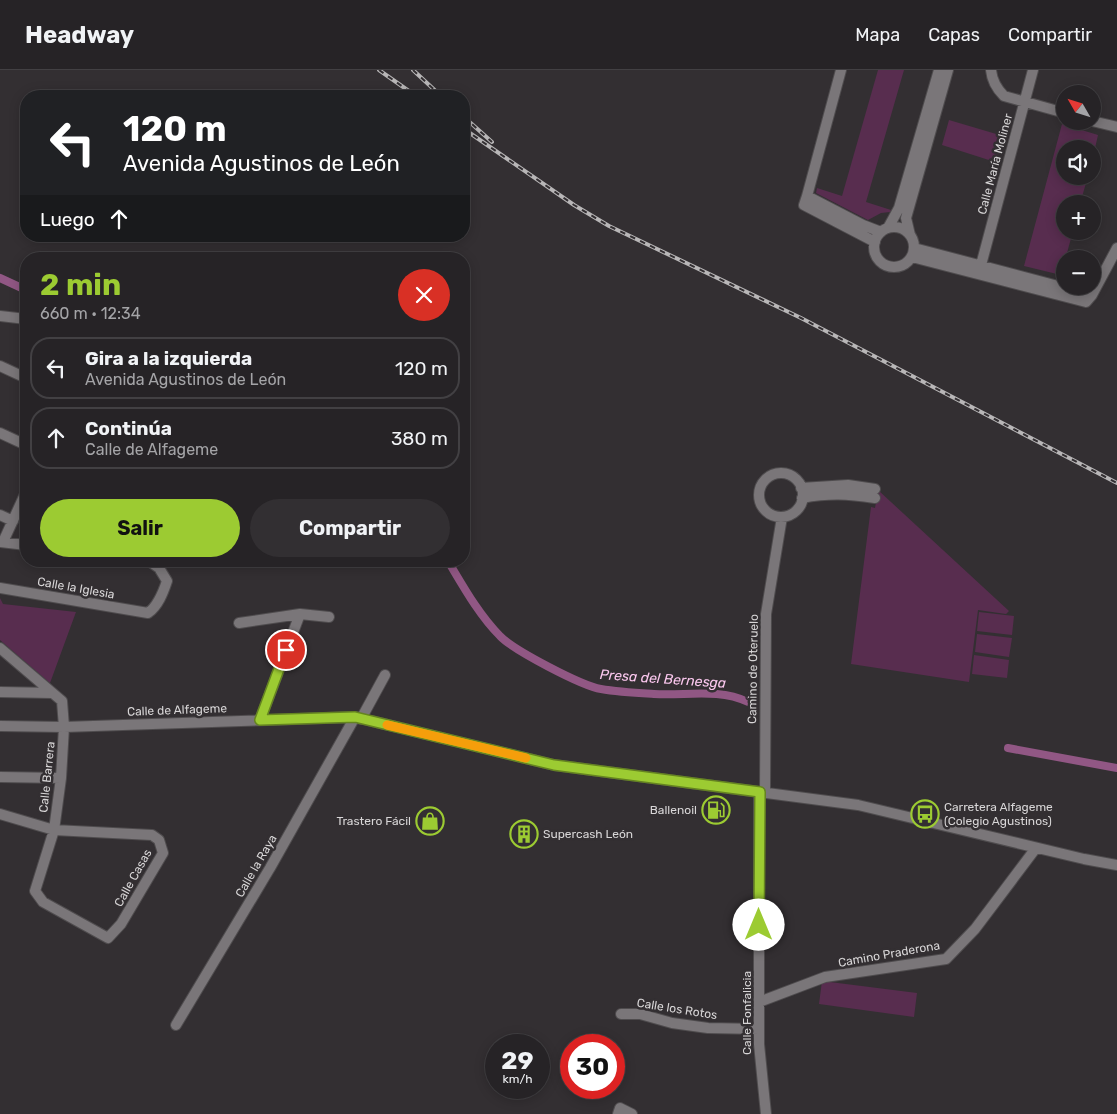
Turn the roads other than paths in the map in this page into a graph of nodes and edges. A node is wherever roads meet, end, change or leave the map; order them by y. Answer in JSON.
{"nodes":[{"id":1,"x":841,"y":70,"type":"edge"},
{"id":2,"x":939,"y":70,"type":"edge"},
{"id":3,"x":948,"y":70,"type":"edge"},
{"id":4,"x":992,"y":70,"type":"edge"},
{"id":5,"x":1033,"y":70,"type":"edge"},
{"id":6,"x":1025,"y":102,"type":"junction"},
{"id":7,"x":1056,"y":111,"type":"edge"},
{"id":8,"x":1101,"y":123,"type":"edge"},
{"id":9,"x":1117,"y":127,"type":"edge"},
{"id":10,"x":807,"y":196,"type":"junction"},
{"id":11,"x":885,"y":230,"type":"junction"},
{"id":12,"x":910,"y":235,"type":"junction"},
{"id":13,"x":874,"y":242,"type":"junction"},
{"id":14,"x":1117,"y":248,"type":"edge"},
{"id":15,"x":913,"y":252,"type":"junction"},
{"id":16,"x":981,"y":264,"type":"junction"},
{"id":17,"x":1101,"y":278,"type":"edge"},
{"id":18,"x":1056,"y":285,"type":"edge"},
{"id":19,"x":1056,"y":293,"type":"edge"},
{"id":20,"x":1062,"y":295,"type":"edge"},
{"id":21,"x":1092,"y":295,"type":"edge"},
{"id":22,"x":0,"y":316,"type":"edge"},
{"id":23,"x":20,"y":318,"type":"edge"},
{"id":24,"x":0,"y":366,"type":"edge"},
{"id":25,"x":20,"y":375,"type":"edge"},
{"id":26,"x":0,"y":434,"type":"edge"},
{"id":27,"x":20,"y":442,"type":"edge"},
{"id":28,"x":802,"y":493,"type":"junction"},
{"id":29,"x":875,"y":494,"type":"dead end"},
{"id":30,"x":20,"y":505,"type":"edge"},
{"id":31,"x":0,"y":514,"type":"edge"},
{"id":32,"x":779,"y":517,"type":"junction"},
{"id":33,"x":13,"y":521,"type":"junction"},
{"id":34,"x":1,"y":542,"type":"edge"},
{"id":35,"x":20,"y":544,"type":"edge"},
{"id":36,"x":157,"y":567,"type":"edge"},
{"id":37,"x":0,"y":588,"type":"edge"},
{"id":38,"x":300,"y":614,"type":"junction"},
{"id":39,"x":329,"y":617,"type":"dead end"},
{"id":40,"x":239,"y":623,"type":"dead end"},
{"id":41,"x":0,"y":648,"type":"edge"},
{"id":42,"x":385,"y":675,"type":"dead end"},
{"id":43,"x":0,"y":692,"type":"edge"},
{"id":44,"x":52,"y":693,"type":"junction"},
{"id":45,"x":358,"y":718,"type":"junction"},
{"id":46,"x":260,"y":720,"type":"junction"},
{"id":47,"x":0,"y":726,"type":"edge"},
{"id":48,"x":64,"y":727,"type":"junction"},
{"id":49,"x":0,"y":777,"type":"edge"},
{"id":50,"x":61,"y":778,"type":"junction"},
{"id":51,"x":760,"y":792,"type":"junction"},
{"id":52,"x":0,"y":814,"type":"edge"},
{"id":53,"x":54,"y":830,"type":"junction"},
{"id":54,"x":1036,"y":848,"type":"junction"},
{"id":55,"x":1117,"y":864,"type":"edge"},
{"id":56,"x":108,"y":938,"type":"joint"},
{"id":57,"x":759,"y":1002,"type":"junction"},
{"id":58,"x":621,"y":1014,"type":"dead end"},
{"id":59,"x":176,"y":1025,"type":"dead end"},
{"id":60,"x":759,"y":1029,"type":"junction"},
{"id":61,"x":618,"y":1114,"type":"edge"},
{"id":62,"x":632,"y":1114,"type":"edge"},
{"id":63,"x":766,"y":1114,"type":"edge"}],
"edges":[{"from":1,"to":10,"type":"street"},
{"from":2,"to":11,"type":"street"},
{"from":3,"to":12,"type":"street"},
{"from":4,"to":6,"type":"street"},
{"from":5,"to":6,"type":"street","name":"Calle María Moliner"},
{"from":6,"to":7,"type":"street"},
{"from":6,"to":16,"type":"street","name":"Calle María Moliner"},
{"from":8,"to":9,"type":"street"},
{"from":10,"to":11,"type":"street"},
{"from":10,"to":13,"type":"street"},
{"from":11,"to":12,"type":"street"},
{"from":11,"to":13,"type":"street"},
{"from":12,"to":15,"type":"street"},
{"from":13,"to":15,"type":"street"},
{"from":14,"to":17,"type":"street"},
{"from":15,"to":16,"type":"street"},
{"from":15,"to":19,"type":"street"},
{"from":16,"to":18,"type":"street"},
{"from":20,"to":21,"type":"street"},
{"from":22,"to":23,"type":"street"},
{"from":24,"to":25,"type":"street"},
{"from":26,"to":27,"type":"street"},
{"from":28,"to":29,"type":"street"},
{"from":28,"to":32,"type":"street"},
{"from":28,"to":32,"type":"street"},
{"from":30,"to":33,"type":"street"},
{"from":31,"to":33,"type":"street"},
{"from":32,"to":51,"type":"street","name":"Camino de Oteruelo"},
{"from":33,"to":34,"type":"street"},
{"from":34,"to":35,"type":"street"},
{"from":36,"to":37,"type":"street","name":"Calle la Iglesia"},
{"from":38,"to":39,"type":"street"},
{"from":38,"to":40,"type":"street"},
{"from":38,"to":46,"type":"street"},
{"from":41,"to":44,"type":"street"},
{"from":42,"to":45,"type":"street","name":"Calle la Raya"},
{"from":43,"to":44,"type":"street"},
{"from":44,"to":48,"type":"street","name":"Calle Barrera"},
{"from":45,"to":46,"type":"street","name":"Calle de Alfageme"},
{"from":45,"to":51,"type":"street","name":"Calle de Alfageme"},
{"from":45,"to":59,"type":"street","name":"Calle la Raya"},
{"from":46,"to":48,"type":"street","name":"Calle de Alfageme"},
{"from":47,"to":48,"type":"street","name":"Calle de Alfageme"},
{"from":48,"to":50,"type":"street","name":"Calle Barrera"},
{"from":49,"to":50,"type":"street"},
{"from":50,"to":53,"type":"street","name":"Calle Barrera"},
{"from":51,"to":54,"type":"street","name":"Calle de Alfageme"},
{"from":51,"to":57,"type":"street","name":"Calle Fonfalicia"},
{"from":52,"to":53,"type":"street","name":"Calle Casas"},
{"from":53,"to":56,"type":"street","name":"Calle Barrera"},
{"from":53,"to":56,"type":"street","name":"Calle Casas"},
{"from":54,"to":55,"type":"street","name":"Calle de Alfageme"},
{"from":54,"to":57,"type":"street","name":"Camino Praderona"},
{"from":57,"to":60,"type":"street","name":"Calle Fonfalicia"},
{"from":58,"to":60,"type":"street","name":"Calle los Rotos"},
{"from":60,"to":63,"type":"street","name":"Calle Fonfalicia"},
{"from":61,"to":62,"type":"street"}]}
